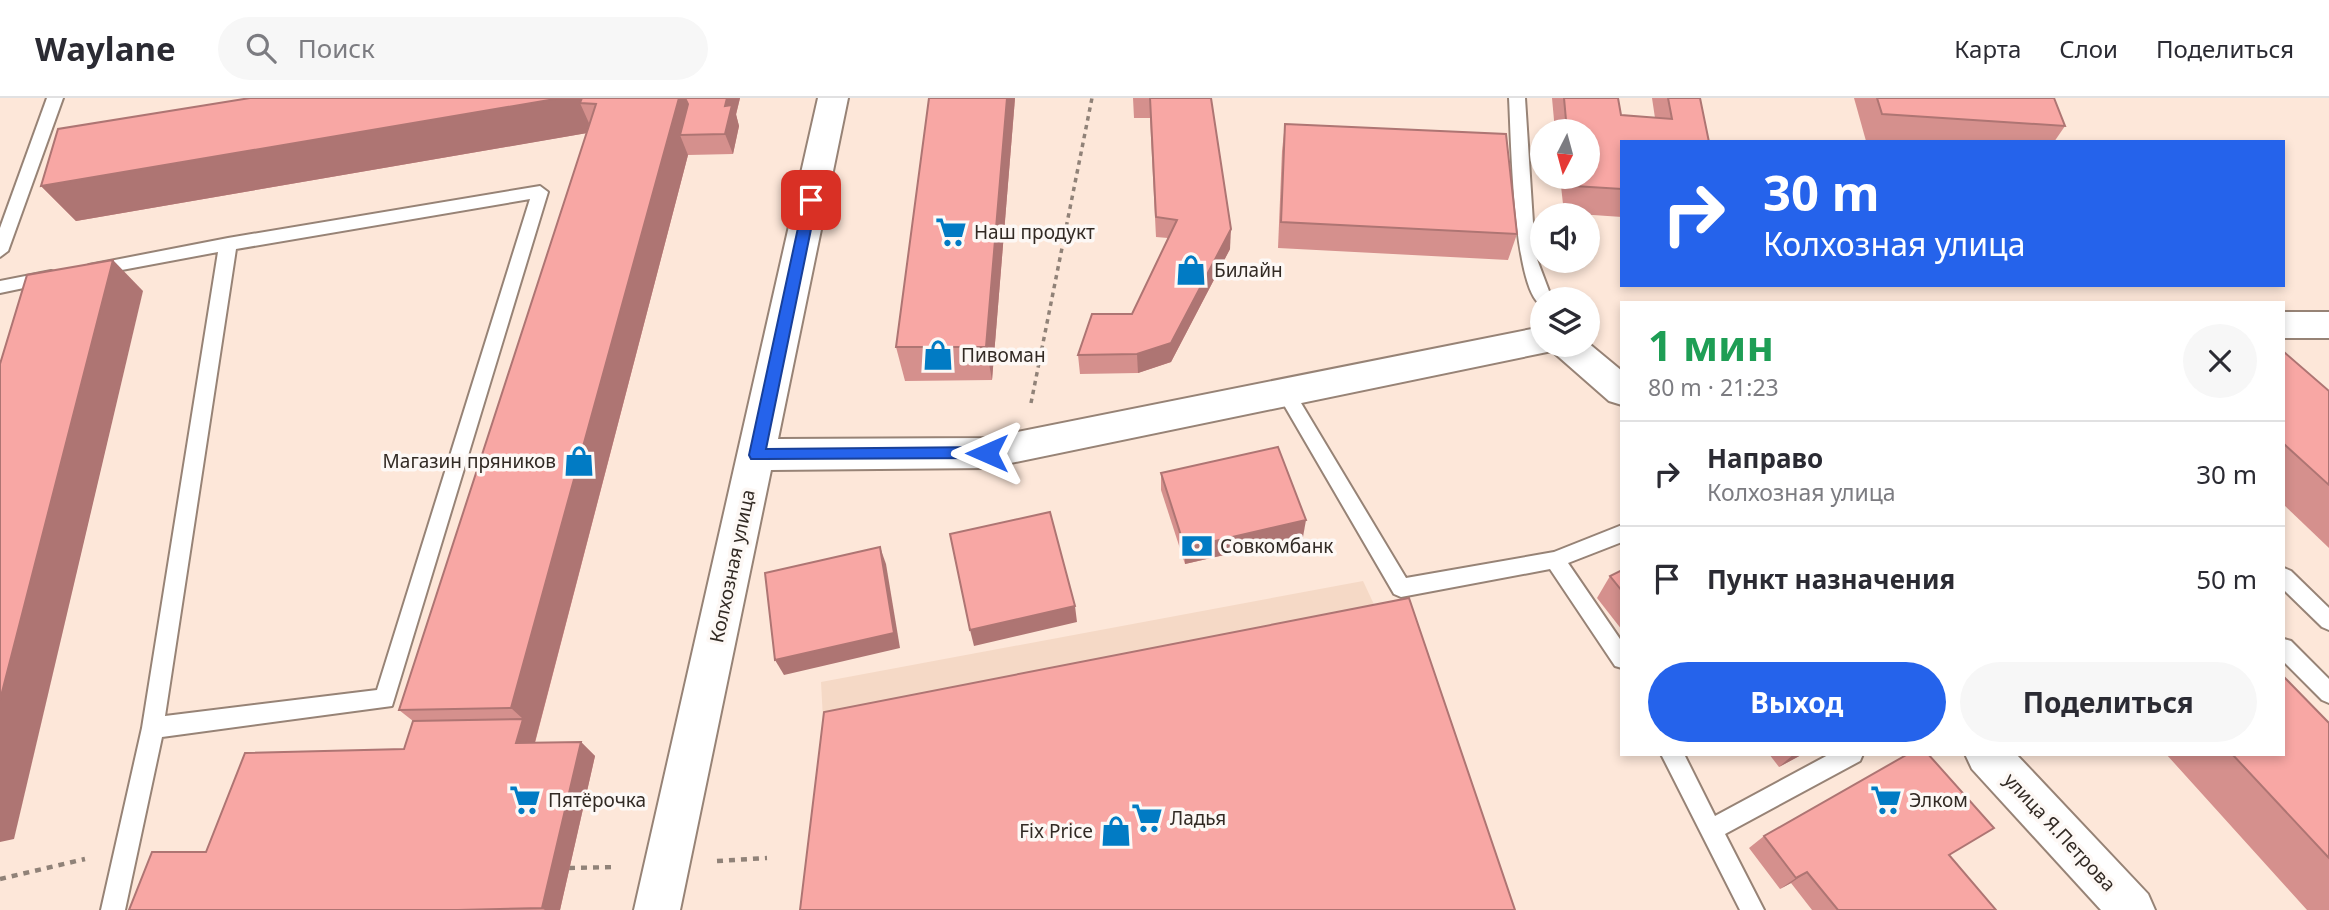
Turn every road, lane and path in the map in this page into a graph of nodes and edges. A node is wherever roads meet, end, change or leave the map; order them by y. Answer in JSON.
{"nodes":[{"id":1,"x":55,"y":98,"type":"edge"},
{"id":2,"x":832,"y":98,"type":"edge"},
{"id":3,"x":1092,"y":98,"type":"edge"},
{"id":4,"x":1517,"y":98,"type":"edge"},
{"id":5,"x":228,"y":244,"type":"junction"},
{"id":6,"x":0,"y":251,"type":"edge"},
{"id":7,"x":0,"y":287,"type":"edge"},
{"id":8,"x":1539,"y":287,"type":"edge"},
{"id":9,"x":2285,"y":325,"type":"edge"},
{"id":10,"x":2329,"y":325,"type":"edge"},
{"id":11,"x":1530,"y":343,"type":"edge"},
{"id":12,"x":1581,"y":357,"type":"edge"},
{"id":13,"x":1620,"y":389,"type":"edge"},
{"id":14,"x":1286,"y":393,"type":"junction"},
{"id":15,"x":987,"y":453,"type":"junction"},
{"id":16,"x":757,"y":455,"type":"junction"},
{"id":17,"x":1620,"y":534,"type":"edge"},
{"id":18,"x":1555,"y":560,"type":"junction"},
{"id":19,"x":2285,"y":578,"type":"edge"},
{"id":20,"x":2329,"y":621,"type":"edge"},
{"id":21,"x":2285,"y":649,"type":"edge"},
{"id":22,"x":1620,"y":656,"type":"edge"},
{"id":23,"x":2329,"y":693,"type":"edge"},
{"id":24,"x":153,"y":728,"type":"junction"},
{"id":25,"x":1673,"y":756,"type":"edge"},
{"id":26,"x":1849,"y":756,"type":"edge"},
{"id":27,"x":1989,"y":756,"type":"edge"},
{"id":28,"x":1711,"y":830,"type":"junction"},
{"id":29,"x":127,"y":849,"type":"junction"},
{"id":30,"x":569,"y":868,"type":"dead end"},
{"id":31,"x":603,"y":868,"type":"dead end"},
{"id":32,"x":0,"y":879,"type":"edge"},
{"id":33,"x":113,"y":910,"type":"edge"},
{"id":34,"x":657,"y":910,"type":"edge"},
{"id":35,"x":1752,"y":910,"type":"edge"},
{"id":36,"x":2132,"y":910,"type":"edge"}],
"edges":[{"from":1,"to":6,"type":"lane"},
{"from":2,"to":16,"type":"street","name":"Колхозная улица"},
{"from":3,"to":15,"type":"path"},
{"from":4,"to":8,"type":"lane"},
{"from":5,"to":7,"type":"lane"},
{"from":5,"to":24,"type":"lane"},
{"from":5,"to":24,"type":"lane"},
{"from":9,"to":10,"type":"street"},
{"from":11,"to":14,"type":"street"},
{"from":12,"to":13,"type":"street"},
{"from":14,"to":15,"type":"street"},
{"from":14,"to":18,"type":"lane"},
{"from":15,"to":16,"type":"street"},
{"from":16,"to":34,"type":"street","name":"Колхозная улица"},
{"from":17,"to":18,"type":"lane"},
{"from":18,"to":22,"type":"lane"},
{"from":19,"to":20,"type":"lane"},
{"from":21,"to":23,"type":"lane"},
{"from":24,"to":29,"type":"lane"},
{"from":25,"to":28,"type":"lane"},
{"from":26,"to":28,"type":"lane"},
{"from":27,"to":36,"type":"street","name":"улица Я.Петрова"},
{"from":28,"to":35,"type":"lane"},
{"from":29,"to":32,"type":"path"},
{"from":29,"to":33,"type":"lane"},
{"from":30,"to":31,"type":"path"}]}
